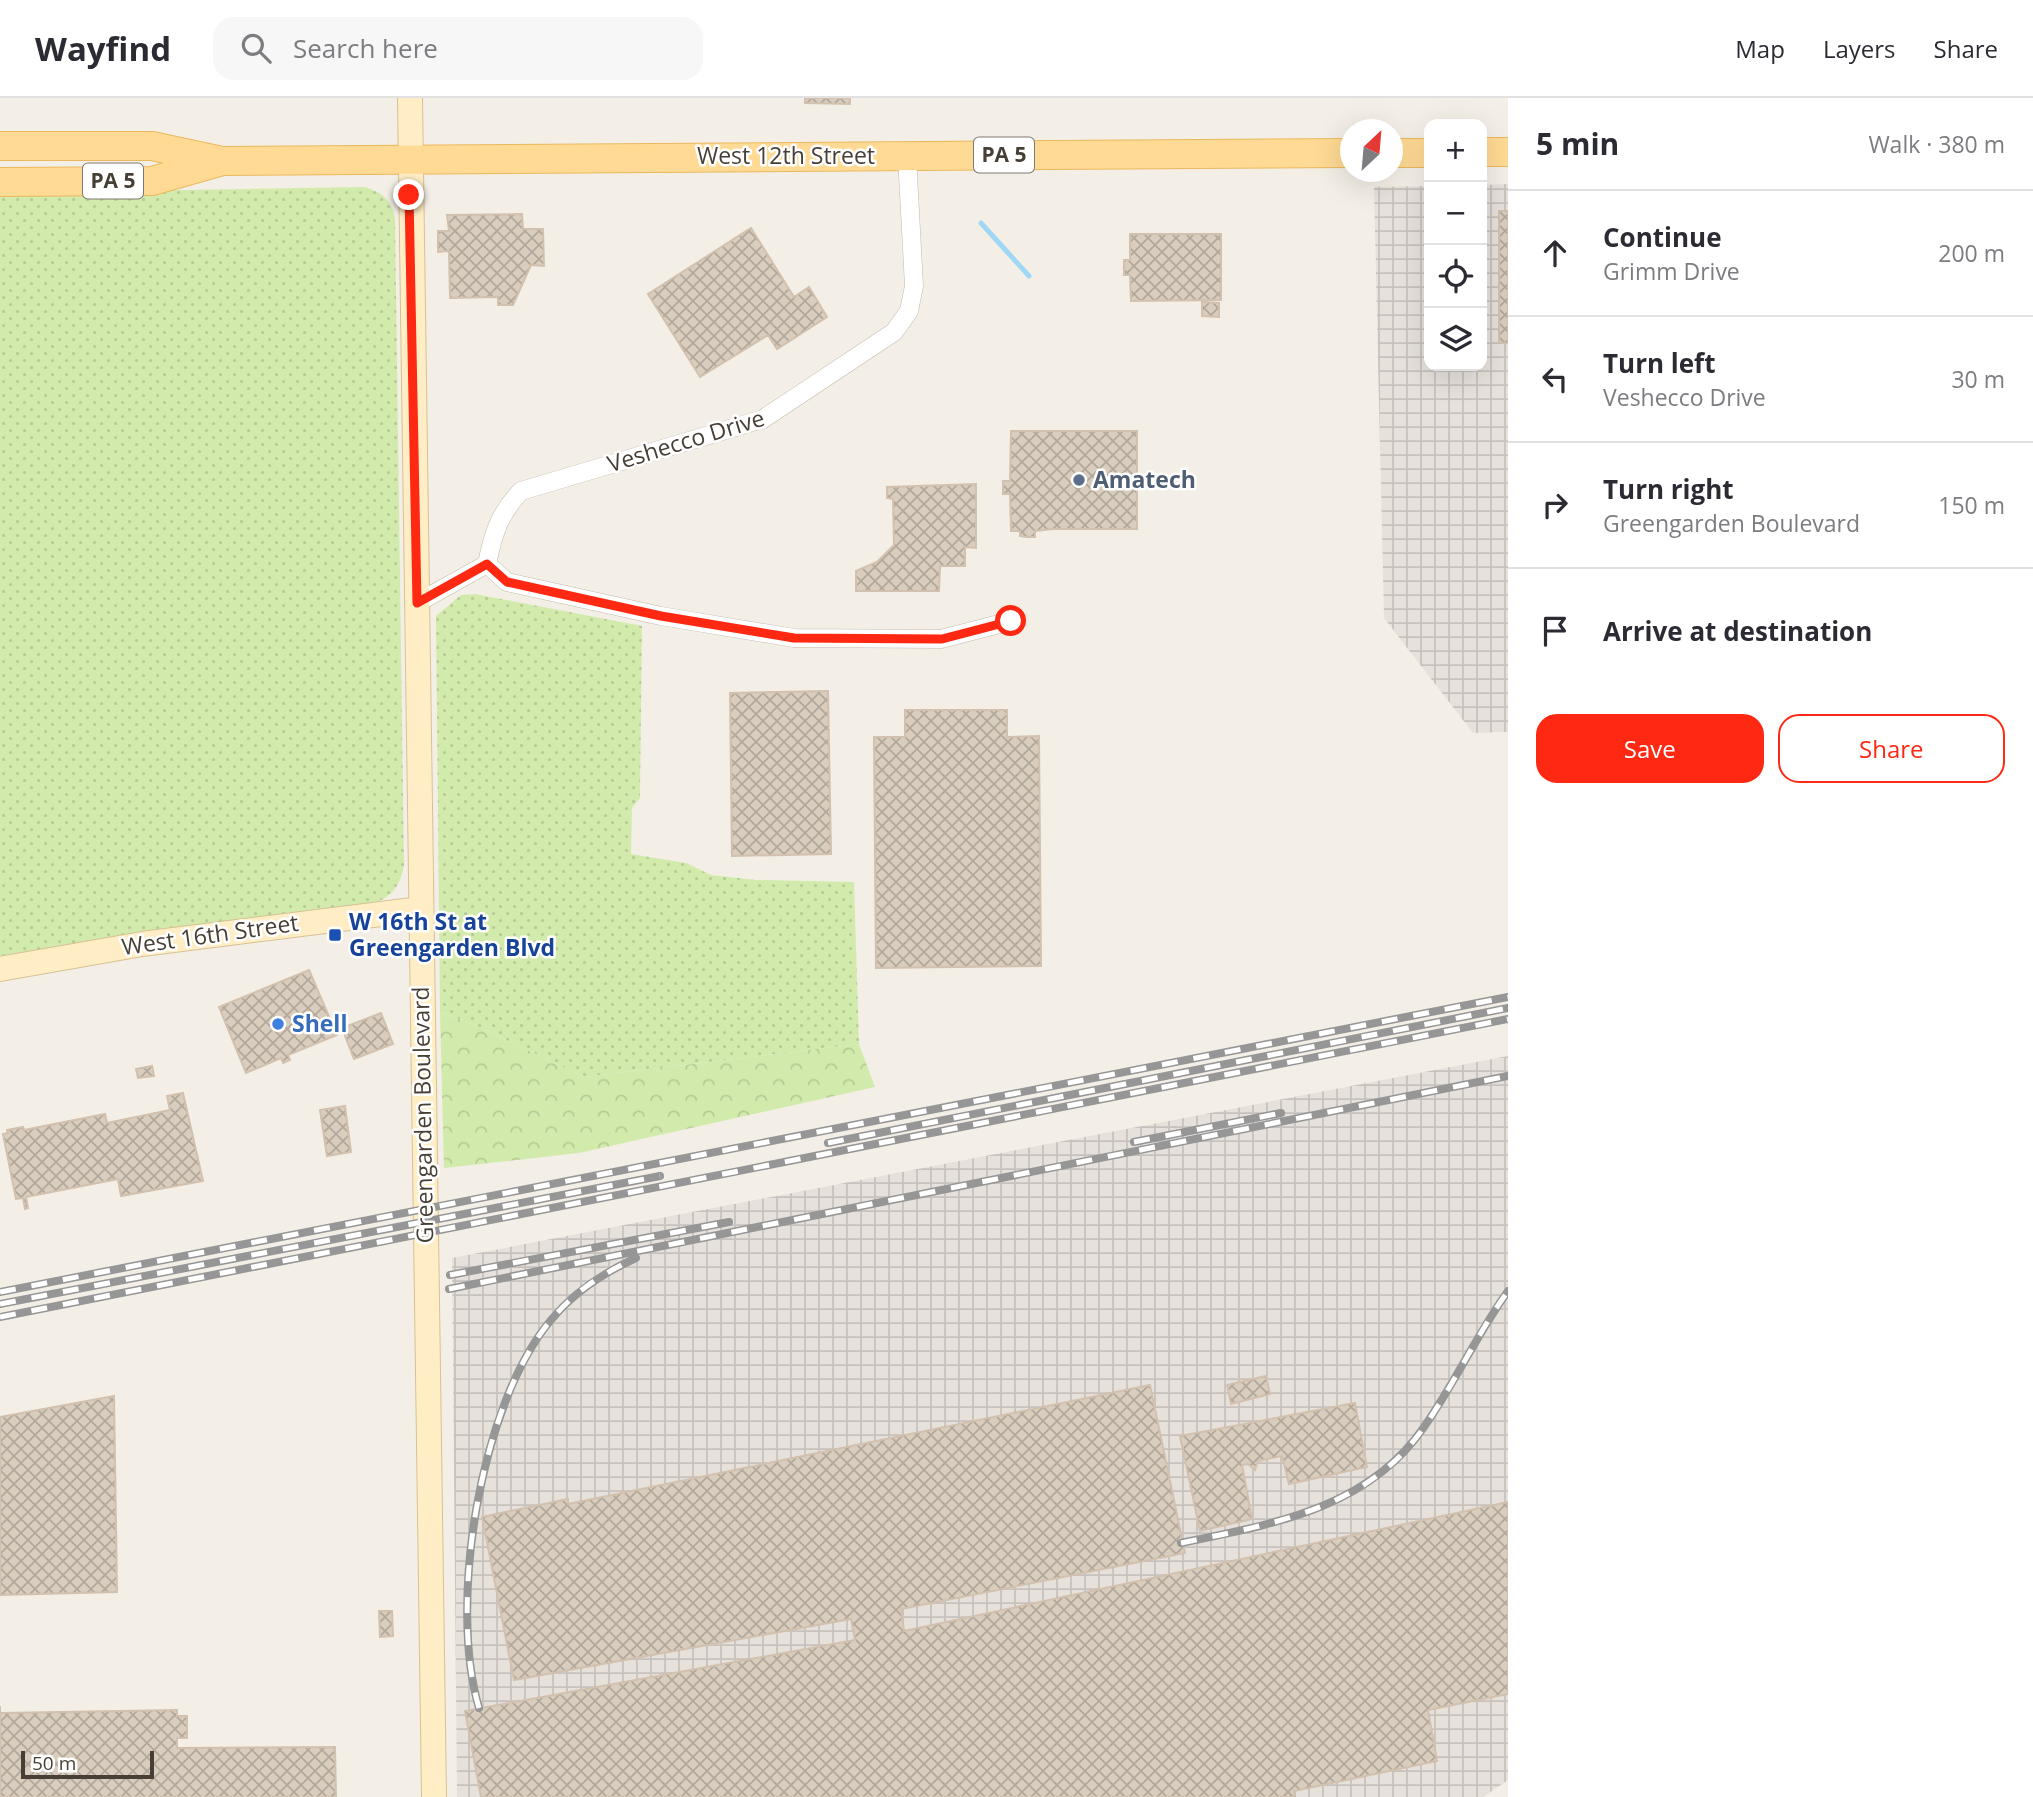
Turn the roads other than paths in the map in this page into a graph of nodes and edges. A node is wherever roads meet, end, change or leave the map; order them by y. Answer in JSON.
{"nodes":[{"id":1,"x":410,"y":98,"type":"edge"},
{"id":2,"x":0,"y":146,"type":"edge"},
{"id":3,"x":1487,"y":152,"type":"edge"},
{"id":4,"x":1508,"y":152,"type":"edge"},
{"id":5,"x":1340,"y":153,"type":"edge"},
{"id":6,"x":1403,"y":153,"type":"edge"},
{"id":7,"x":1424,"y":153,"type":"edge"},
{"id":8,"x":907,"y":156,"type":"junction"},
{"id":9,"x":410,"y":159,"type":"junction"},
{"id":10,"x":222,"y":161,"type":"junction"},
{"id":11,"x":0,"y":182,"type":"edge"},
{"id":12,"x":487,"y":564,"type":"junction"},
{"id":13,"x":417,"y":603,"type":"junction"},
{"id":14,"x":1011,"y":621,"type":"dead end"},
{"id":15,"x":421,"y":909,"type":"junction"},
{"id":16,"x":0,"y":969,"type":"edge"},
{"id":17,"x":434,"y":1797,"type":"edge"}],
"edges":[{"from":1,"to":9,"type":"street","name":"Greengarden Boulevard"},
{"from":2,"to":10,"type":"main road","name":"West 12th Street","number":"PA 5"},
{"from":3,"to":4,"type":"main road"},
{"from":5,"to":8,"type":"main road","name":"West 12th Street","number":"PA 5"},
{"from":6,"to":7,"type":"main road"},
{"from":8,"to":9,"type":"main road","name":"West 12th Street","number":"PA 5"},
{"from":8,"to":12,"type":"street","name":"Veshecco Drive"},
{"from":9,"to":10,"type":"main road","name":"West 12th Street","number":"PA 5"},
{"from":9,"to":13,"type":"street","name":"Greengarden Boulevard"},
{"from":10,"to":11,"type":"main road","name":"West 12th Street","number":"PA 5"},
{"from":12,"to":13,"type":"street"},
{"from":12,"to":14,"type":"street"},
{"from":13,"to":15,"type":"street","name":"Greengarden Boulevard"},
{"from":15,"to":16,"type":"street","name":"West 16th Street"},
{"from":15,"to":17,"type":"street","name":"Greengarden Boulevard"}]}
